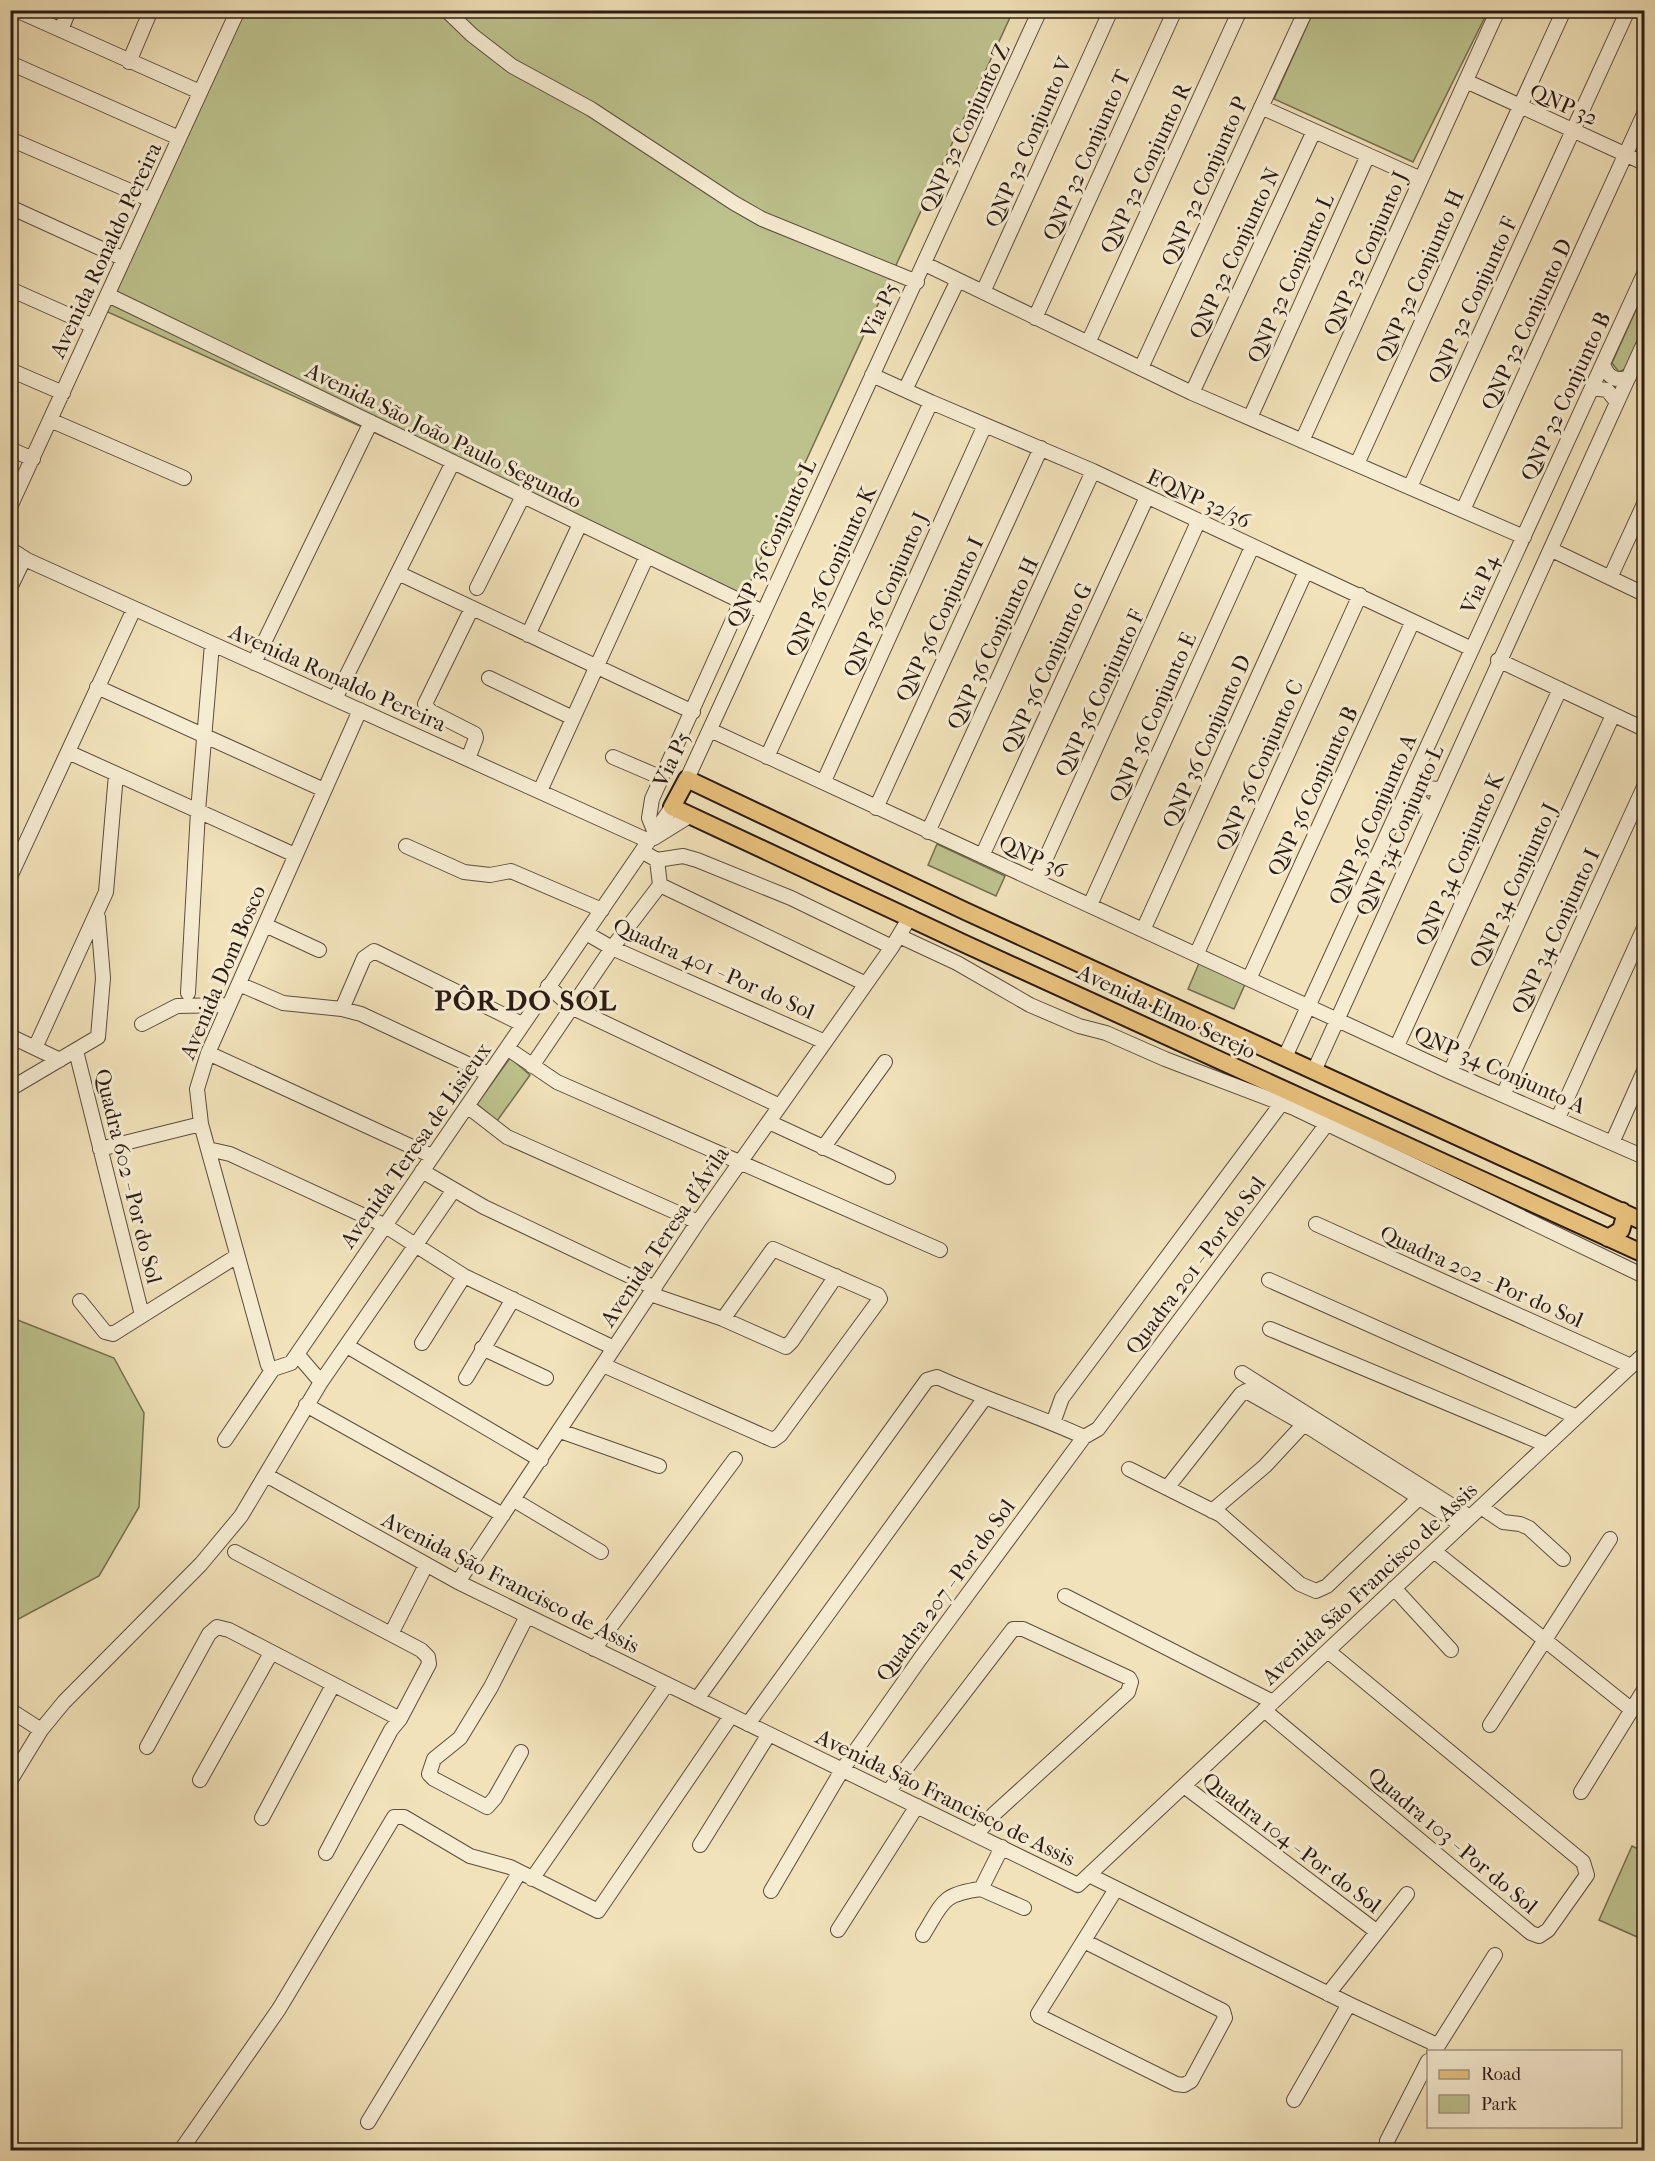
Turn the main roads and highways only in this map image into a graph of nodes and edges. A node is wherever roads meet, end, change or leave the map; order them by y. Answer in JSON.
{"nodes":[{"id":1,"x":687,"y":779,"type":"joint"},
{"id":2,"x":672,"y":807,"type":"joint"},
{"id":3,"x":965,"y":911,"type":"junction"},
{"id":4,"x":989,"y":921,"type":"junction"},
{"id":5,"x":951,"y":937,"type":"junction"},
{"id":6,"x":971,"y":946,"type":"junction"},
{"id":7,"x":1622,"y":1211,"type":"junction"},
{"id":8,"x":1644,"y":1222,"type":"edge"},
{"id":9,"x":1608,"y":1238,"type":"junction"},
{"id":10,"x":1638,"y":1252,"type":"edge"}],
"edges":[{"from":1,"to":2,"type":"main road","name":"Via P5"},
{"from":1,"to":3,"type":"main road","name":"Avenida Elmo Serejo"},
{"from":2,"to":5,"type":"main road","name":"Avenida Elmo Serejo"},
{"from":3,"to":4,"type":"main road","name":"Avenida Elmo Serejo"},
{"from":3,"to":5,"type":"main road"},
{"from":4,"to":6,"type":"main road"},
{"from":4,"to":7,"type":"main road","name":"Avenida Elmo Serejo"},
{"from":5,"to":6,"type":"main road","name":"Avenida Elmo Serejo"},
{"from":6,"to":9,"type":"main road","name":"Avenida Elmo Serejo"},
{"from":7,"to":8,"type":"main road","name":"Avenida Elmo Serejo"},
{"from":7,"to":9,"type":"main road"},
{"from":8,"to":10,"type":"main road"},
{"from":9,"to":10,"type":"main road","name":"Avenida Elmo Serejo"}]}
